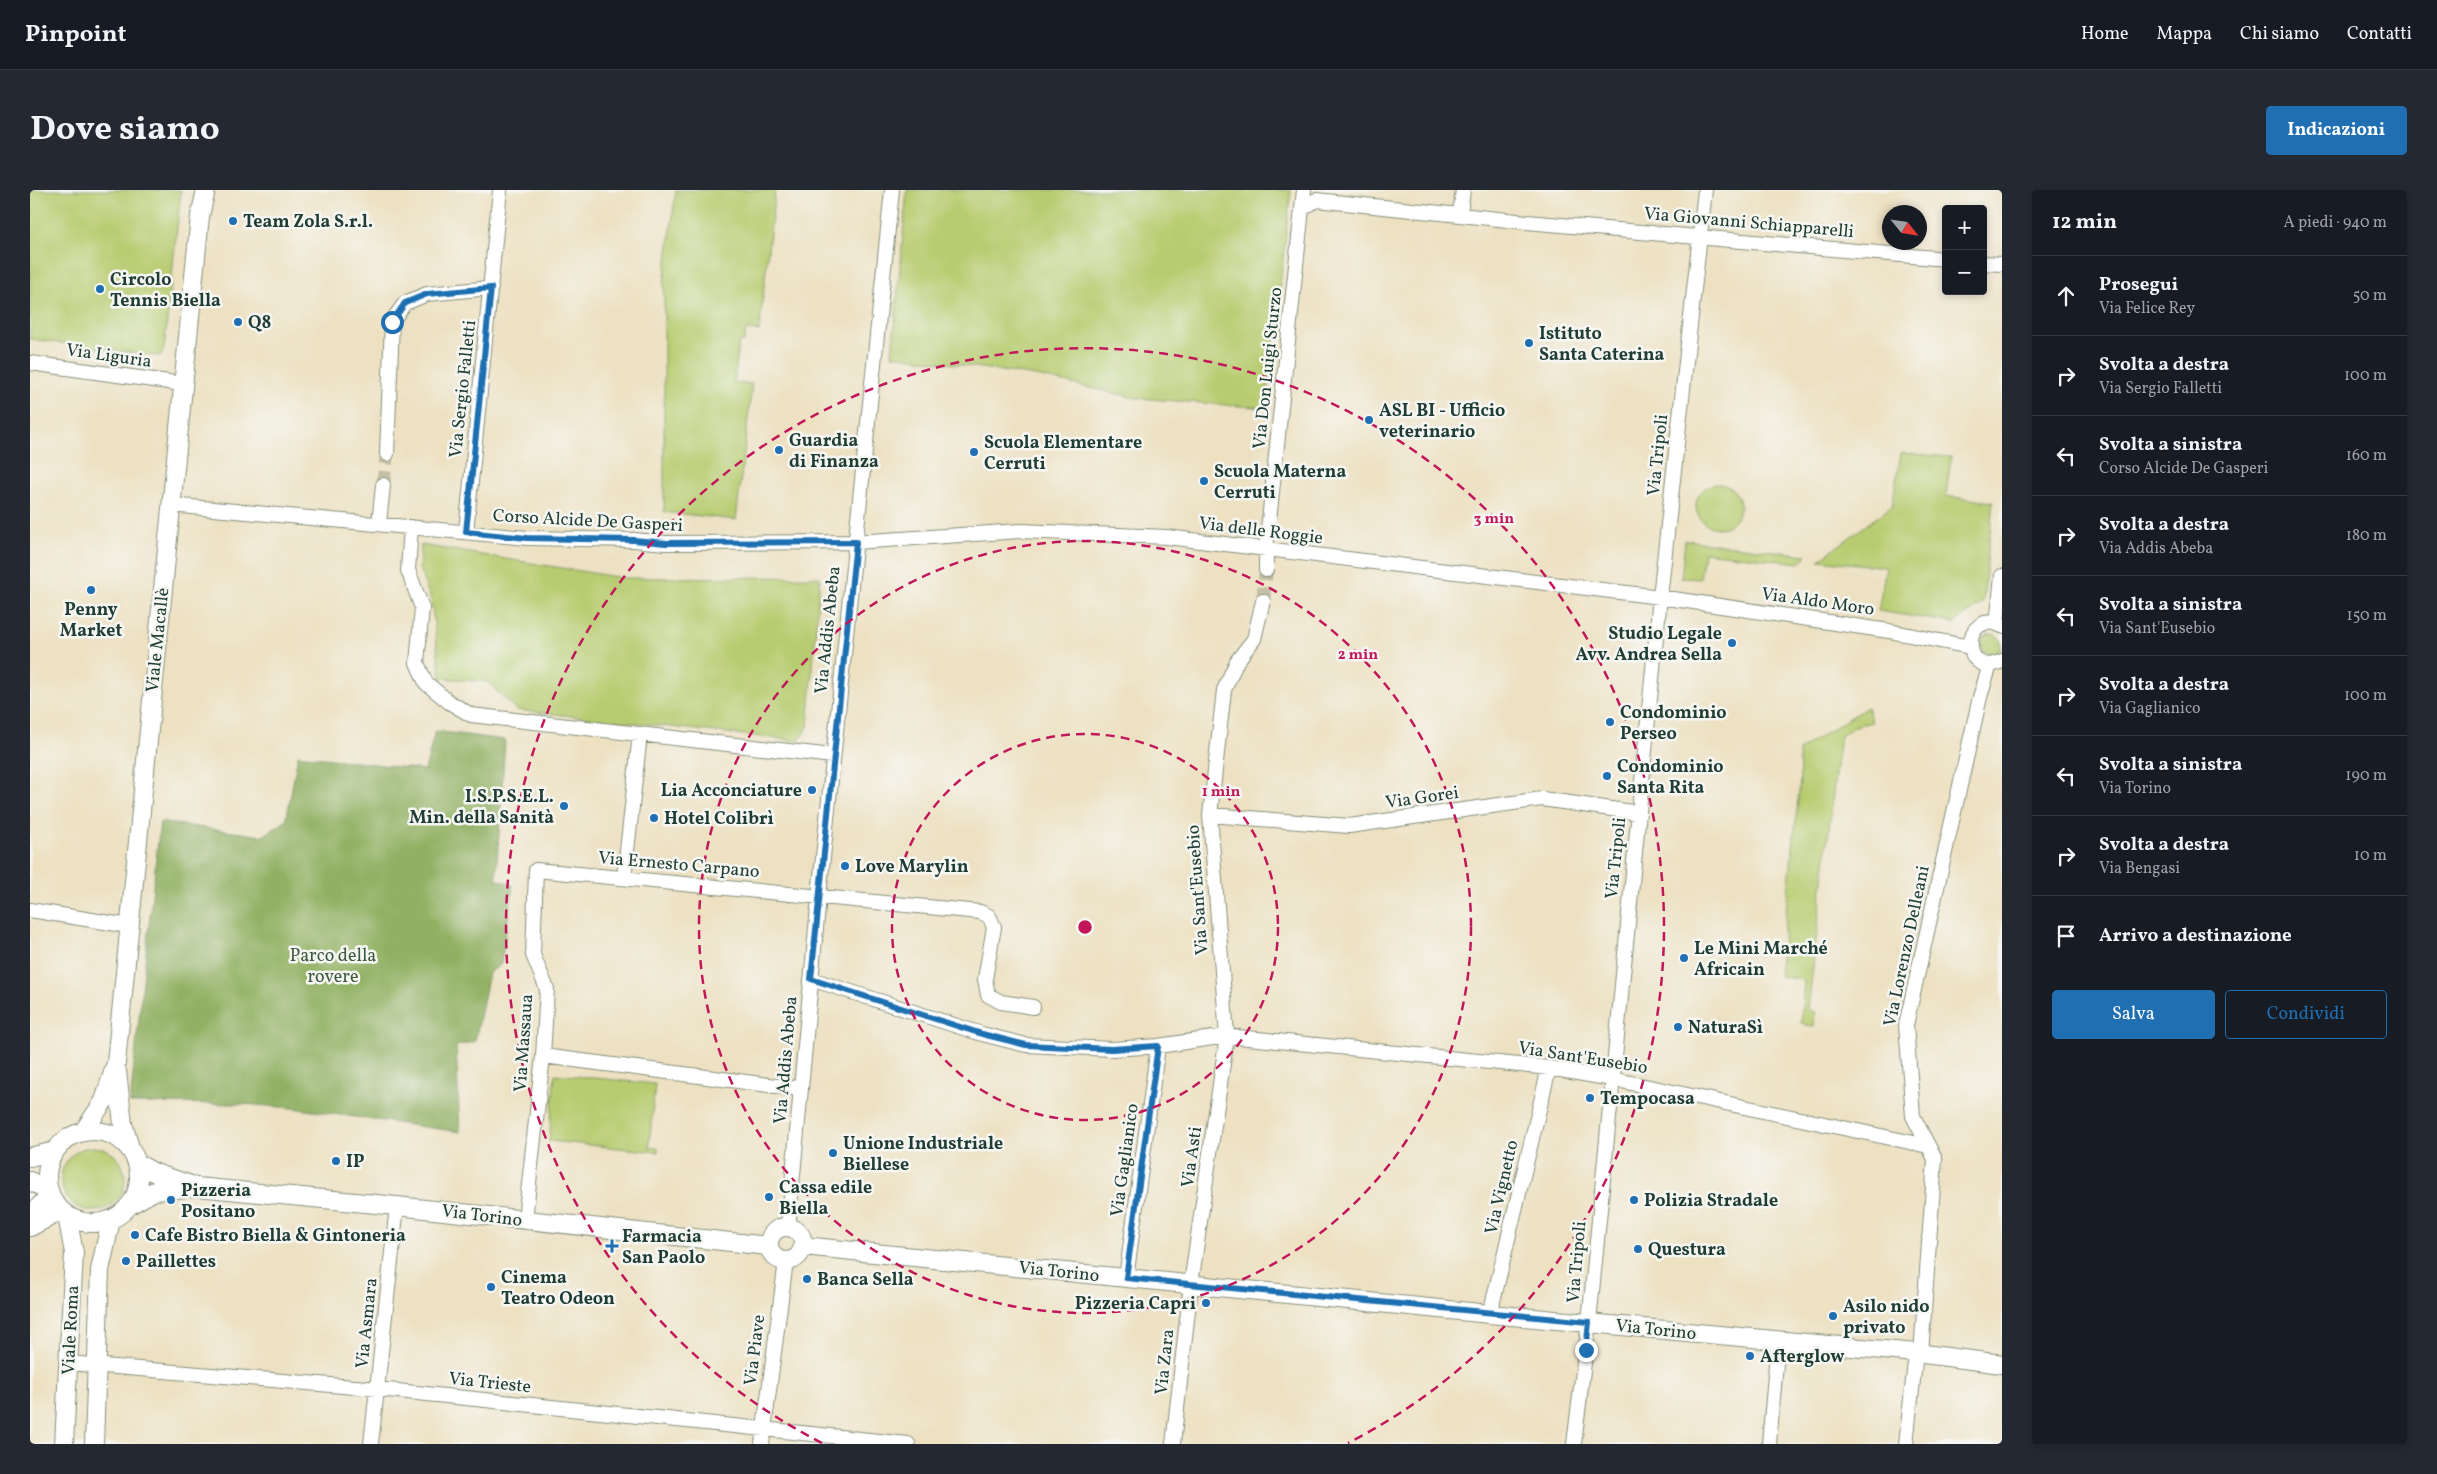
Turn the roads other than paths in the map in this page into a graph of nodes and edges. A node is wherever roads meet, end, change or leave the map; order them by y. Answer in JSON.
{"nodes":[{"id":1,"x":199,"y":190,"type":"edge"},
{"id":2,"x":206,"y":190,"type":"edge"},
{"id":3,"x":500,"y":190,"type":"edge"},
{"id":4,"x":892,"y":190,"type":"edge"},
{"id":5,"x":1304,"y":190,"type":"edge"},
{"id":6,"x":1463,"y":190,"type":"edge"},
{"id":7,"x":1705,"y":190,"type":"edge"},
{"id":8,"x":1302,"y":208,"type":"junction"},
{"id":9,"x":1460,"y":213,"type":"junction"},
{"id":10,"x":200,"y":216,"type":"junction"},
{"id":11,"x":1700,"y":236,"type":"junction"},
{"id":12,"x":1942,"y":259,"type":"edge"},
{"id":13,"x":1987,"y":263,"type":"edge"},
{"id":14,"x":2002,"y":264,"type":"edge"},
{"id":15,"x":491,"y":288,"type":"junction"},
{"id":16,"x":30,"y":363,"type":"edge"},
{"id":17,"x":183,"y":384,"type":"junction"},
{"id":18,"x":387,"y":454,"type":"tunnel mouth"},
{"id":19,"x":383,"y":485,"type":"tunnel mouth"},
{"id":20,"x":170,"y":505,"type":"junction"},
{"id":21,"x":378,"y":524,"type":"junction"},
{"id":22,"x":411,"y":527,"type":"junction"},
{"id":23,"x":466,"y":532,"type":"junction"},
{"id":24,"x":856,"y":542,"type":"junction"},
{"id":25,"x":1266,"y":549,"type":"junction"},
{"id":26,"x":1266,"y":570,"type":"tunnel mouth"},
{"id":27,"x":2002,"y":576,"type":"edge"},
{"id":28,"x":1660,"y":597,"type":"junction"},
{"id":29,"x":1263,"y":601,"type":"tunnel mouth"},
{"id":30,"x":1999,"y":625,"type":"edge"},
{"id":31,"x":1970,"y":647,"type":"junction"},
{"id":32,"x":1996,"y":663,"type":"edge"},
{"id":33,"x":640,"y":734,"type":"junction"},
{"id":34,"x":833,"y":756,"type":"junction"},
{"id":35,"x":1639,"y":812,"type":"junction"},
{"id":36,"x":1210,"y":815,"type":"junction"},
{"id":37,"x":536,"y":870,"type":"joint"},
{"id":38,"x":624,"y":878,"type":"junction"},
{"id":39,"x":819,"y":896,"type":"junction"},
{"id":40,"x":30,"y":910,"type":"edge"},
{"id":41,"x":129,"y":926,"type":"junction"},
{"id":42,"x":811,"y":979,"type":"junction"},
{"id":43,"x":1033,"y":1007,"type":"dead end"},
{"id":44,"x":1227,"y":1036,"type":"junction"},
{"id":45,"x":1158,"y":1046,"type":"junction"},
{"id":46,"x":543,"y":1056,"type":"junction"},
{"id":47,"x":116,"y":1064,"type":"junction"},
{"id":48,"x":1548,"y":1068,"type":"junction"},
{"id":49,"x":1612,"y":1079,"type":"junction"},
{"id":50,"x":800,"y":1089,"type":"junction"},
{"id":51,"x":83,"y":1132,"type":"junction"},
{"id":52,"x":1928,"y":1146,"type":"junction"},
{"id":53,"x":55,"y":1151,"type":"junction"},
{"id":54,"x":30,"y":1156,"type":"edge"},
{"id":55,"x":134,"y":1157,"type":"junction"},
{"id":56,"x":30,"y":1181,"type":"edge"},
{"id":57,"x":197,"y":1187,"type":"junction"},
{"id":58,"x":49,"y":1193,"type":"junction"},
{"id":59,"x":130,"y":1204,"type":"junction"},
{"id":60,"x":397,"y":1206,"type":"junction"},
{"id":61,"x":64,"y":1214,"type":"junction"},
{"id":62,"x":30,"y":1216,"type":"edge"},
{"id":63,"x":111,"y":1220,"type":"junction"},
{"id":64,"x":525,"y":1220,"type":"junction"},
{"id":65,"x":30,"y":1227,"type":"edge"},
{"id":66,"x":788,"y":1228,"type":"junction"},
{"id":67,"x":768,"y":1246,"type":"junction"},
{"id":68,"x":803,"y":1246,"type":"junction"},
{"id":69,"x":786,"y":1261,"type":"junction"},
{"id":70,"x":1126,"y":1278,"type":"junction"},
{"id":71,"x":1191,"y":1284,"type":"junction"},
{"id":72,"x":1490,"y":1314,"type":"junction"},
{"id":73,"x":1589,"y":1322,"type":"junction"},
{"id":74,"x":1778,"y":1341,"type":"junction"},
{"id":75,"x":1918,"y":1353,"type":"junction"},
{"id":76,"x":68,"y":1364,"type":"junction"},
{"id":77,"x":2002,"y":1364,"type":"edge"},
{"id":78,"x":97,"y":1365,"type":"junction"},
{"id":79,"x":378,"y":1389,"type":"junction"},
{"id":80,"x":764,"y":1430,"type":"junction"},
{"id":81,"x":64,"y":1444,"type":"edge"},
{"id":82,"x":94,"y":1444,"type":"edge"},
{"id":83,"x":371,"y":1444,"type":"edge"},
{"id":84,"x":762,"y":1444,"type":"edge"},
{"id":85,"x":908,"y":1444,"type":"edge"},
{"id":86,"x":1173,"y":1444,"type":"edge"},
{"id":87,"x":1574,"y":1444,"type":"edge"},
{"id":88,"x":1769,"y":1444,"type":"edge"},
{"id":89,"x":1906,"y":1444,"type":"edge"}],
"edges":[{"from":1,"to":10,"type":"street","name":"Viale Macallè"},
{"from":2,"to":10,"type":"street","name":"Viale Macallè"},
{"from":3,"to":15,"type":"street","name":"Via Sergio Falletti"},
{"from":4,"to":24,"type":"street","name":"Via Addis Abeba"},
{"from":5,"to":8,"type":"street","name":"Via Don Luigi Sturzo"},
{"from":6,"to":9,"type":"street"},
{"from":7,"to":11,"type":"street","name":"Via Tripoli"},
{"from":8,"to":9,"type":"street","name":"Via Giovanni Schiapparelli"},
{"from":8,"to":25,"type":"street","name":"Via Don Luigi Sturzo"},
{"from":9,"to":11,"type":"street","name":"Via Giovanni Schiapparelli"},
{"from":10,"to":17,"type":"street","name":"Viale Macallè"},
{"from":11,"to":12,"type":"street","name":"Via Giovanni Schiapparelli"},
{"from":11,"to":28,"type":"street","name":"Via Tripoli"},
{"from":13,"to":14,"type":"street"},
{"from":15,"to":18,"type":"street"},
{"from":15,"to":23,"type":"street","name":"Via Sergio Falletti"},
{"from":16,"to":17,"type":"street","name":"Via Liguria"},
{"from":17,"to":20,"type":"street","name":"Viale Macallè"},
{"from":19,"to":21,"type":"street"},
{"from":20,"to":21,"type":"street","name":"Corso Alcide De Gasperi"},
{"from":20,"to":41,"type":"street","name":"Viale Macallè"},
{"from":21,"to":22,"type":"street","name":"Corso Alcide De Gasperi"},
{"from":22,"to":23,"type":"street","name":"Corso Alcide De Gasperi"},
{"from":22,"to":33,"type":"street"},
{"from":23,"to":24,"type":"street","name":"Corso Alcide De Gasperi"},
{"from":24,"to":25,"type":"street","name":"Via delle Roggie"},
{"from":24,"to":34,"type":"street","name":"Via Addis Abeba"},
{"from":25,"to":26,"type":"street"},
{"from":25,"to":28,"type":"street","name":"Via delle Roggie"},
{"from":27,"to":30,"type":"street"},
{"from":28,"to":31,"type":"street","name":"Via Aldo Moro"},
{"from":28,"to":35,"type":"street","name":"Via Tripoli"},
{"from":29,"to":36,"type":"street","name":"Via Sant'Eusebio"},
{"from":30,"to":31,"type":"street"},
{"from":31,"to":32,"type":"street","name":"Via Lorenzo Delleani"},
{"from":32,"to":52,"type":"street","name":"Via Lorenzo Delleani"},
{"from":33,"to":34,"type":"street"},
{"from":33,"to":38,"type":"street"},
{"from":34,"to":39,"type":"street","name":"Via Addis Abeba"},
{"from":35,"to":36,"type":"street","name":"Via Gorei"},
{"from":35,"to":49,"type":"street","name":"Via Tripoli"},
{"from":36,"to":44,"type":"street","name":"Via Sant'Eusebio"},
{"from":37,"to":38,"type":"street","name":"Via Ernesto Carpano"},
{"from":37,"to":46,"type":"street","name":"Via Massaua"},
{"from":38,"to":39,"type":"street","name":"Via Ernesto Carpano"},
{"from":39,"to":42,"type":"street","name":"Via Addis Abeba"},
{"from":39,"to":43,"type":"street"},
{"from":40,"to":41,"type":"street"},
{"from":41,"to":47,"type":"street","name":"Viale Macallè"},
{"from":42,"to":45,"type":"street","name":"Via Sant'Eusebio"},
{"from":42,"to":50,"type":"street","name":"Via Addis Abeba"},
{"from":44,"to":45,"type":"street","name":"Via Sant'Eusebio"},
{"from":44,"to":48,"type":"street","name":"Via Sant'Eusebio"},
{"from":44,"to":71,"type":"street","name":"Via Asti"},
{"from":45,"to":70,"type":"street","name":"Via Gaglianico"},
{"from":46,"to":50,"type":"street"},
{"from":46,"to":64,"type":"street","name":"Via Massaua"},
{"from":47,"to":51,"type":"street","name":"Viale Macallè"},
{"from":47,"to":55,"type":"street","name":"Viale Macallè"},
{"from":48,"to":49,"type":"street","name":"Via Sant'Eusebio"},
{"from":48,"to":72,"type":"street","name":"Via Vignetto"},
{"from":49,"to":52,"type":"street","name":"Via Sant'Eusebio"},
{"from":49,"to":73,"type":"street","name":"Via Tripoli"},
{"from":50,"to":66,"type":"street","name":"Via Addis Abeba"},
{"from":51,"to":53,"type":"street"},
{"from":51,"to":55,"type":"street"},
{"from":52,"to":75,"type":"street","name":"Via Lorenzo Delleani"},
{"from":53,"to":54,"type":"street"},
{"from":53,"to":58,"type":"street"},
{"from":55,"to":57,"type":"street","name":"Via Torino"},
{"from":55,"to":59,"type":"street"},
{"from":56,"to":58,"type":"street"},
{"from":57,"to":59,"type":"street","name":"Via Torino"},
{"from":57,"to":60,"type":"street","name":"Via Torino"},
{"from":58,"to":61,"type":"street"},
{"from":58,"to":62,"type":"street"},
{"from":59,"to":63,"type":"street"},
{"from":60,"to":64,"type":"street","name":"Via Torino"},
{"from":60,"to":79,"type":"street","name":"Via Asmara"},
{"from":61,"to":63,"type":"street"},
{"from":61,"to":65,"type":"street"},
{"from":61,"to":76,"type":"street","name":"Viale Roma"},
{"from":63,"to":78,"type":"street","name":"Viale Roma"},
{"from":64,"to":67,"type":"street","name":"Via Torino"},
{"from":66,"to":67,"type":"street"},
{"from":66,"to":68,"type":"street"},
{"from":67,"to":69,"type":"street"},
{"from":68,"to":69,"type":"street"},
{"from":68,"to":70,"type":"street","name":"Via Torino"},
{"from":69,"to":80,"type":"street","name":"Via Piave"},
{"from":70,"to":71,"type":"street","name":"Via Torino"},
{"from":71,"to":72,"type":"street","name":"Via Torino"},
{"from":71,"to":86,"type":"street","name":"Via Zara"},
{"from":72,"to":73,"type":"street","name":"Via Torino"},
{"from":73,"to":74,"type":"street","name":"Via Torino"},
{"from":73,"to":87,"type":"street","name":"Via Tripoli"},
{"from":74,"to":75,"type":"street","name":"Via Torino"},
{"from":74,"to":88,"type":"street"},
{"from":75,"to":77,"type":"street","name":"Via Torino"},
{"from":75,"to":89,"type":"street","name":"Via Lorenzo Delleani"},
{"from":76,"to":78,"type":"street","name":"Via Trieste"},
{"from":76,"to":81,"type":"street","name":"Viale Roma"},
{"from":78,"to":79,"type":"street","name":"Via Trieste"},
{"from":78,"to":82,"type":"street","name":"Viale Roma"},
{"from":79,"to":80,"type":"street","name":"Via Trieste"},
{"from":79,"to":83,"type":"street","name":"Via Asmara"},
{"from":80,"to":84,"type":"street","name":"Via Piave"},
{"from":80,"to":85,"type":"street","name":"Via Trieste"}]}
